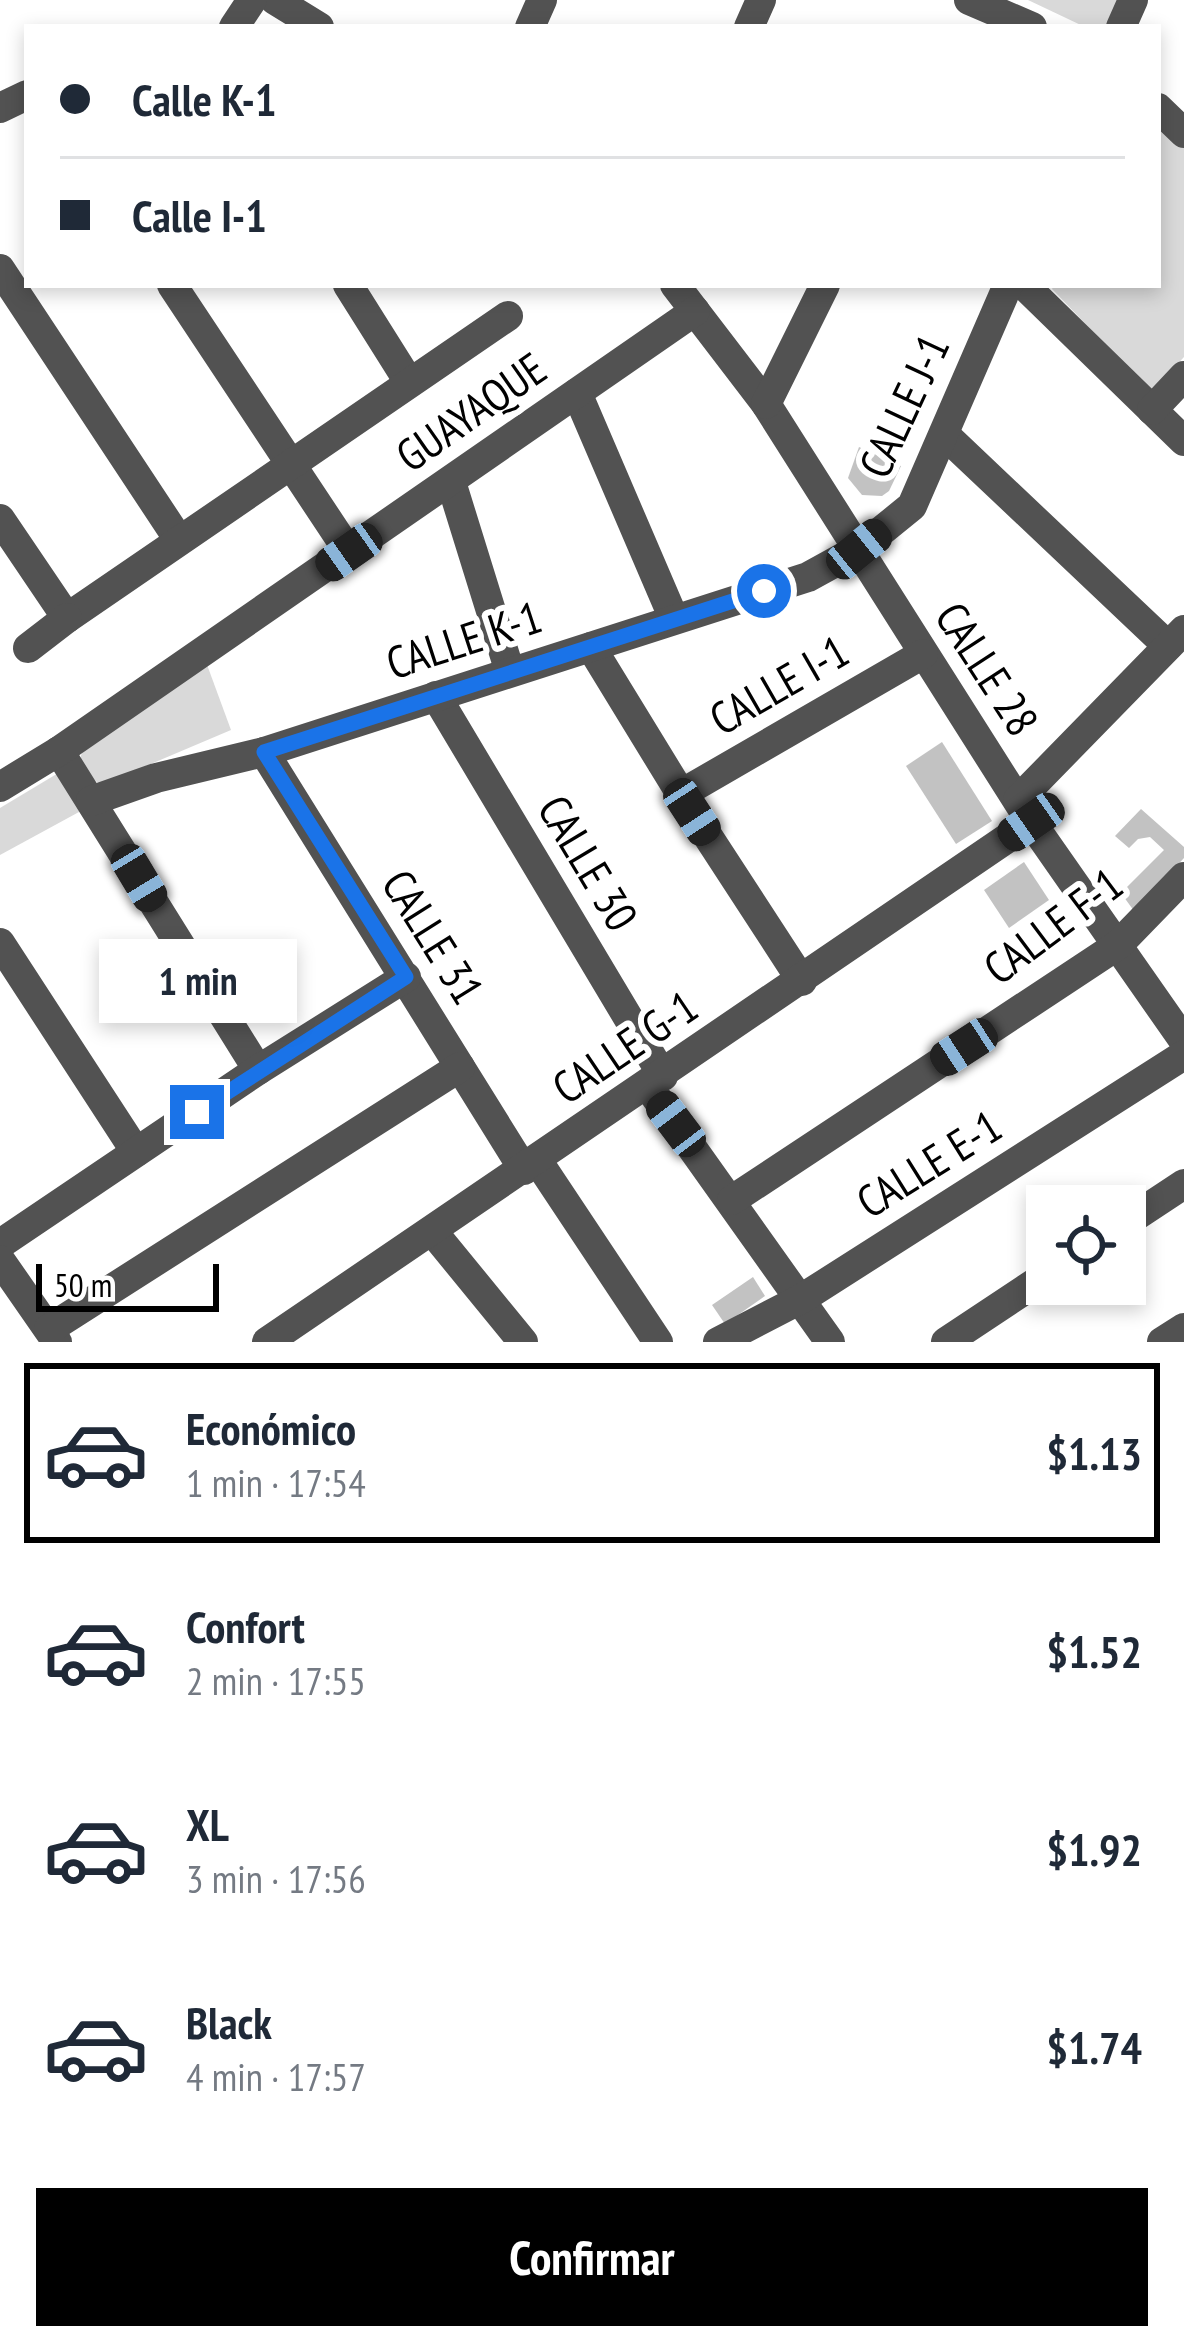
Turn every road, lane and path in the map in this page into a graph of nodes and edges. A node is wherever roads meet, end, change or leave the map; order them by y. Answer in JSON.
{"nodes":[{"id":1,"x":275,"y":0,"type":"edge"},
{"id":2,"x":967,"y":0,"type":"edge"},
{"id":3,"x":314,"y":24,"type":"edge"},
{"id":4,"x":1025,"y":24,"type":"edge"},
{"id":5,"x":1161,"y":111,"type":"edge"},
{"id":6,"x":1184,"y":133,"type":"edge"},
{"id":7,"x":0,"y":269,"type":"edge"},
{"id":8,"x":174,"y":288,"type":"edge"},
{"id":9,"x":350,"y":288,"type":"edge"},
{"id":10,"x":677,"y":288,"type":"edge"},
{"id":11,"x":824,"y":288,"type":"edge"},
{"id":12,"x":1007,"y":288,"type":"edge"},
{"id":13,"x":1027,"y":288,"type":"edge"},
{"id":14,"x":695,"y":311,"type":"junction"},
{"id":15,"x":508,"y":316,"type":"dead end"},
{"id":16,"x":1184,"y":376,"type":"edge"},
{"id":17,"x":409,"y":382,"type":"junction"},
{"id":18,"x":577,"y":393,"type":"junction"},
{"id":19,"x":766,"y":404,"type":"junction"},
{"id":20,"x":1152,"y":410,"type":"junction"},
{"id":21,"x":945,"y":435,"type":"junction"},
{"id":22,"x":1184,"y":442,"type":"edge"},
{"id":23,"x":292,"y":461,"type":"junction"},
{"id":24,"x":451,"y":482,"type":"junction"},
{"id":25,"x":0,"y":519,"type":"edge"},
{"id":26,"x":179,"y":540,"type":"junction"},
{"id":27,"x":859,"y":549,"type":"junction"},
{"id":28,"x":349,"y":552,"type":"junction"},
{"id":29,"x":67,"y":618,"type":"junction"},
{"id":30,"x":674,"y":620,"type":"junction"},
{"id":31,"x":1176,"y":638,"type":"edge"},
{"id":32,"x":591,"y":646,"type":"junction"},
{"id":33,"x":28,"y":648,"type":"dead end"},
{"id":34,"x":922,"y":654,"type":"junction"},
{"id":35,"x":510,"y":672,"type":"junction"},
{"id":36,"x":436,"y":696,"type":"junction"},
{"id":37,"x":59,"y":751,"type":"junction"},
{"id":38,"x":264,"y":752,"type":"junction"},
{"id":39,"x":0,"y":787,"type":"edge"},
{"id":40,"x":681,"y":794,"type":"junction"},
{"id":41,"x":91,"y":800,"type":"junction"},
{"id":42,"x":1025,"y":811,"type":"junction"},
{"id":43,"x":1184,"y":877,"type":"edge"},
{"id":44,"x":0,"y":943,"type":"edge"},
{"id":45,"x":1118,"y":945,"type":"junction"},
{"id":46,"x":406,"y":977,"type":"junction"},
{"id":47,"x":802,"y":981,"type":"junction"},
{"id":48,"x":1184,"y":1041,"type":"edge"},
{"id":49,"x":1184,"y":1055,"type":"edge"},
{"id":50,"x":460,"y":1067,"type":"junction"},
{"id":51,"x":258,"y":1070,"type":"junction"},
{"id":52,"x":655,"y":1081,"type":"junction"},
{"id":53,"x":136,"y":1153,"type":"junction"},
{"id":54,"x":531,"y":1165,"type":"junction"},
{"id":55,"x":1184,"y":1184,"type":"edge"},
{"id":56,"x":732,"y":1200,"type":"junction"},
{"id":57,"x":1146,"y":1209,"type":"edge"},
{"id":58,"x":433,"y":1232,"type":"junction"},
{"id":59,"x":0,"y":1244,"type":"edge"},
{"id":60,"x":0,"y":1260,"type":"edge"},
{"id":61,"x":1026,"y":1289,"type":"edge"},
{"id":62,"x":801,"y":1298,"type":"junction"},
{"id":63,"x":1184,"y":1328,"type":"edge"},
{"id":64,"x":53,"y":1335,"type":"edge"},
{"id":65,"x":510,"y":1338,"type":"edge"},
{"id":66,"x":267,"y":1342,"type":"edge"},
{"id":67,"x":658,"y":1342,"type":"edge"},
{"id":68,"x":718,"y":1342,"type":"edge"},
{"id":69,"x":830,"y":1342,"type":"edge"},
{"id":70,"x":946,"y":1342,"type":"edge"},
{"id":71,"x":1162,"y":1342,"type":"edge"}],
"edges":[{"from":1,"to":3,"type":"street"},
{"from":2,"to":4,"type":"street"},
{"from":5,"to":6,"type":"street"},
{"from":7,"to":26,"type":"street"},
{"from":8,"to":23,"type":"street"},
{"from":9,"to":17,"type":"street"},
{"from":10,"to":14,"type":"street","name":"CALLE 28"},
{"from":11,"to":19,"type":"street"},
{"from":12,"to":21,"type":"street","name":"CALLE J-1"},
{"from":13,"to":20,"type":"street"},
{"from":14,"to":18,"type":"street","name":"GUAYAQUE"},
{"from":14,"to":19,"type":"street","name":"CALLE 28"},
{"from":15,"to":17,"type":"street"},
{"from":16,"to":20,"type":"street"},
{"from":17,"to":23,"type":"street"},
{"from":18,"to":24,"type":"street","name":"GUAYAQUE"},
{"from":18,"to":30,"type":"street"},
{"from":19,"to":27,"type":"street","name":"CALLE 28"},
{"from":20,"to":22,"type":"street"},
{"from":21,"to":27,"type":"street","name":"CALLE J-1"},
{"from":21,"to":31,"type":"street"},
{"from":23,"to":26,"type":"street"},
{"from":23,"to":28,"type":"street"},
{"from":24,"to":28,"type":"street","name":"GUAYAQUE"},
{"from":24,"to":35,"type":"street"},
{"from":25,"to":29,"type":"street"},
{"from":26,"to":29,"type":"street"},
{"from":27,"to":30,"type":"street","name":"CALLE K-1"},
{"from":27,"to":34,"type":"street","name":"CALLE 28"},
{"from":28,"to":37,"type":"street","name":"GUAYAQUE"},
{"from":29,"to":33,"type":"street"},
{"from":30,"to":32,"type":"street","name":"CALLE K-1"},
{"from":31,"to":42,"type":"street","name":"CALLE G-1"},
{"from":32,"to":35,"type":"street","name":"CALLE K-1"},
{"from":32,"to":40,"type":"street"},
{"from":34,"to":40,"type":"street","name":"CALLE I-1"},
{"from":34,"to":42,"type":"street","name":"CALLE 28"},
{"from":35,"to":36,"type":"street","name":"CALLE K-1"},
{"from":36,"to":38,"type":"street","name":"CALLE K-1"},
{"from":36,"to":52,"type":"street","name":"CALLE 30"},
{"from":37,"to":39,"type":"street","name":"GUAYAQUE"},
{"from":37,"to":41,"type":"street"},
{"from":38,"to":41,"type":"street","name":"CALLE K-1"},
{"from":38,"to":46,"type":"street","name":"CALLE 31"},
{"from":40,"to":47,"type":"street"},
{"from":41,"to":51,"type":"street"},
{"from":42,"to":45,"type":"street","name":"CALLE 28"},
{"from":42,"to":47,"type":"street","name":"CALLE G-1"},
{"from":43,"to":45,"type":"street","name":"CALLE F-1"},
{"from":44,"to":53,"type":"street"},
{"from":45,"to":48,"type":"street","name":"CALLE 28"},
{"from":45,"to":56,"type":"street","name":"CALLE F-1"},
{"from":46,"to":50,"type":"street","name":"CALLE 31"},
{"from":46,"to":51,"type":"street"},
{"from":47,"to":52,"type":"street","name":"CALLE G-1"},
{"from":49,"to":62,"type":"street","name":"CALLE E-1"},
{"from":50,"to":54,"type":"street","name":"CALLE 31"},
{"from":50,"to":64,"type":"street"},
{"from":51,"to":53,"type":"street"},
{"from":52,"to":54,"type":"street","name":"CALLE G-1"},
{"from":52,"to":56,"type":"street","name":"CALLE 30"},
{"from":53,"to":59,"type":"street"},
{"from":54,"to":58,"type":"street","name":"CALLE G-1"},
{"from":54,"to":67,"type":"street","name":"CALLE 31"},
{"from":55,"to":57,"type":"street"},
{"from":56,"to":62,"type":"street","name":"CALLE 30"},
{"from":58,"to":65,"type":"street"},
{"from":58,"to":66,"type":"street","name":"CALLE G-1"},
{"from":60,"to":64,"type":"street"},
{"from":61,"to":70,"type":"street"},
{"from":62,"to":68,"type":"street","name":"CALLE E-1"},
{"from":62,"to":69,"type":"street","name":"CALLE 30"},
{"from":63,"to":71,"type":"street"}]}
